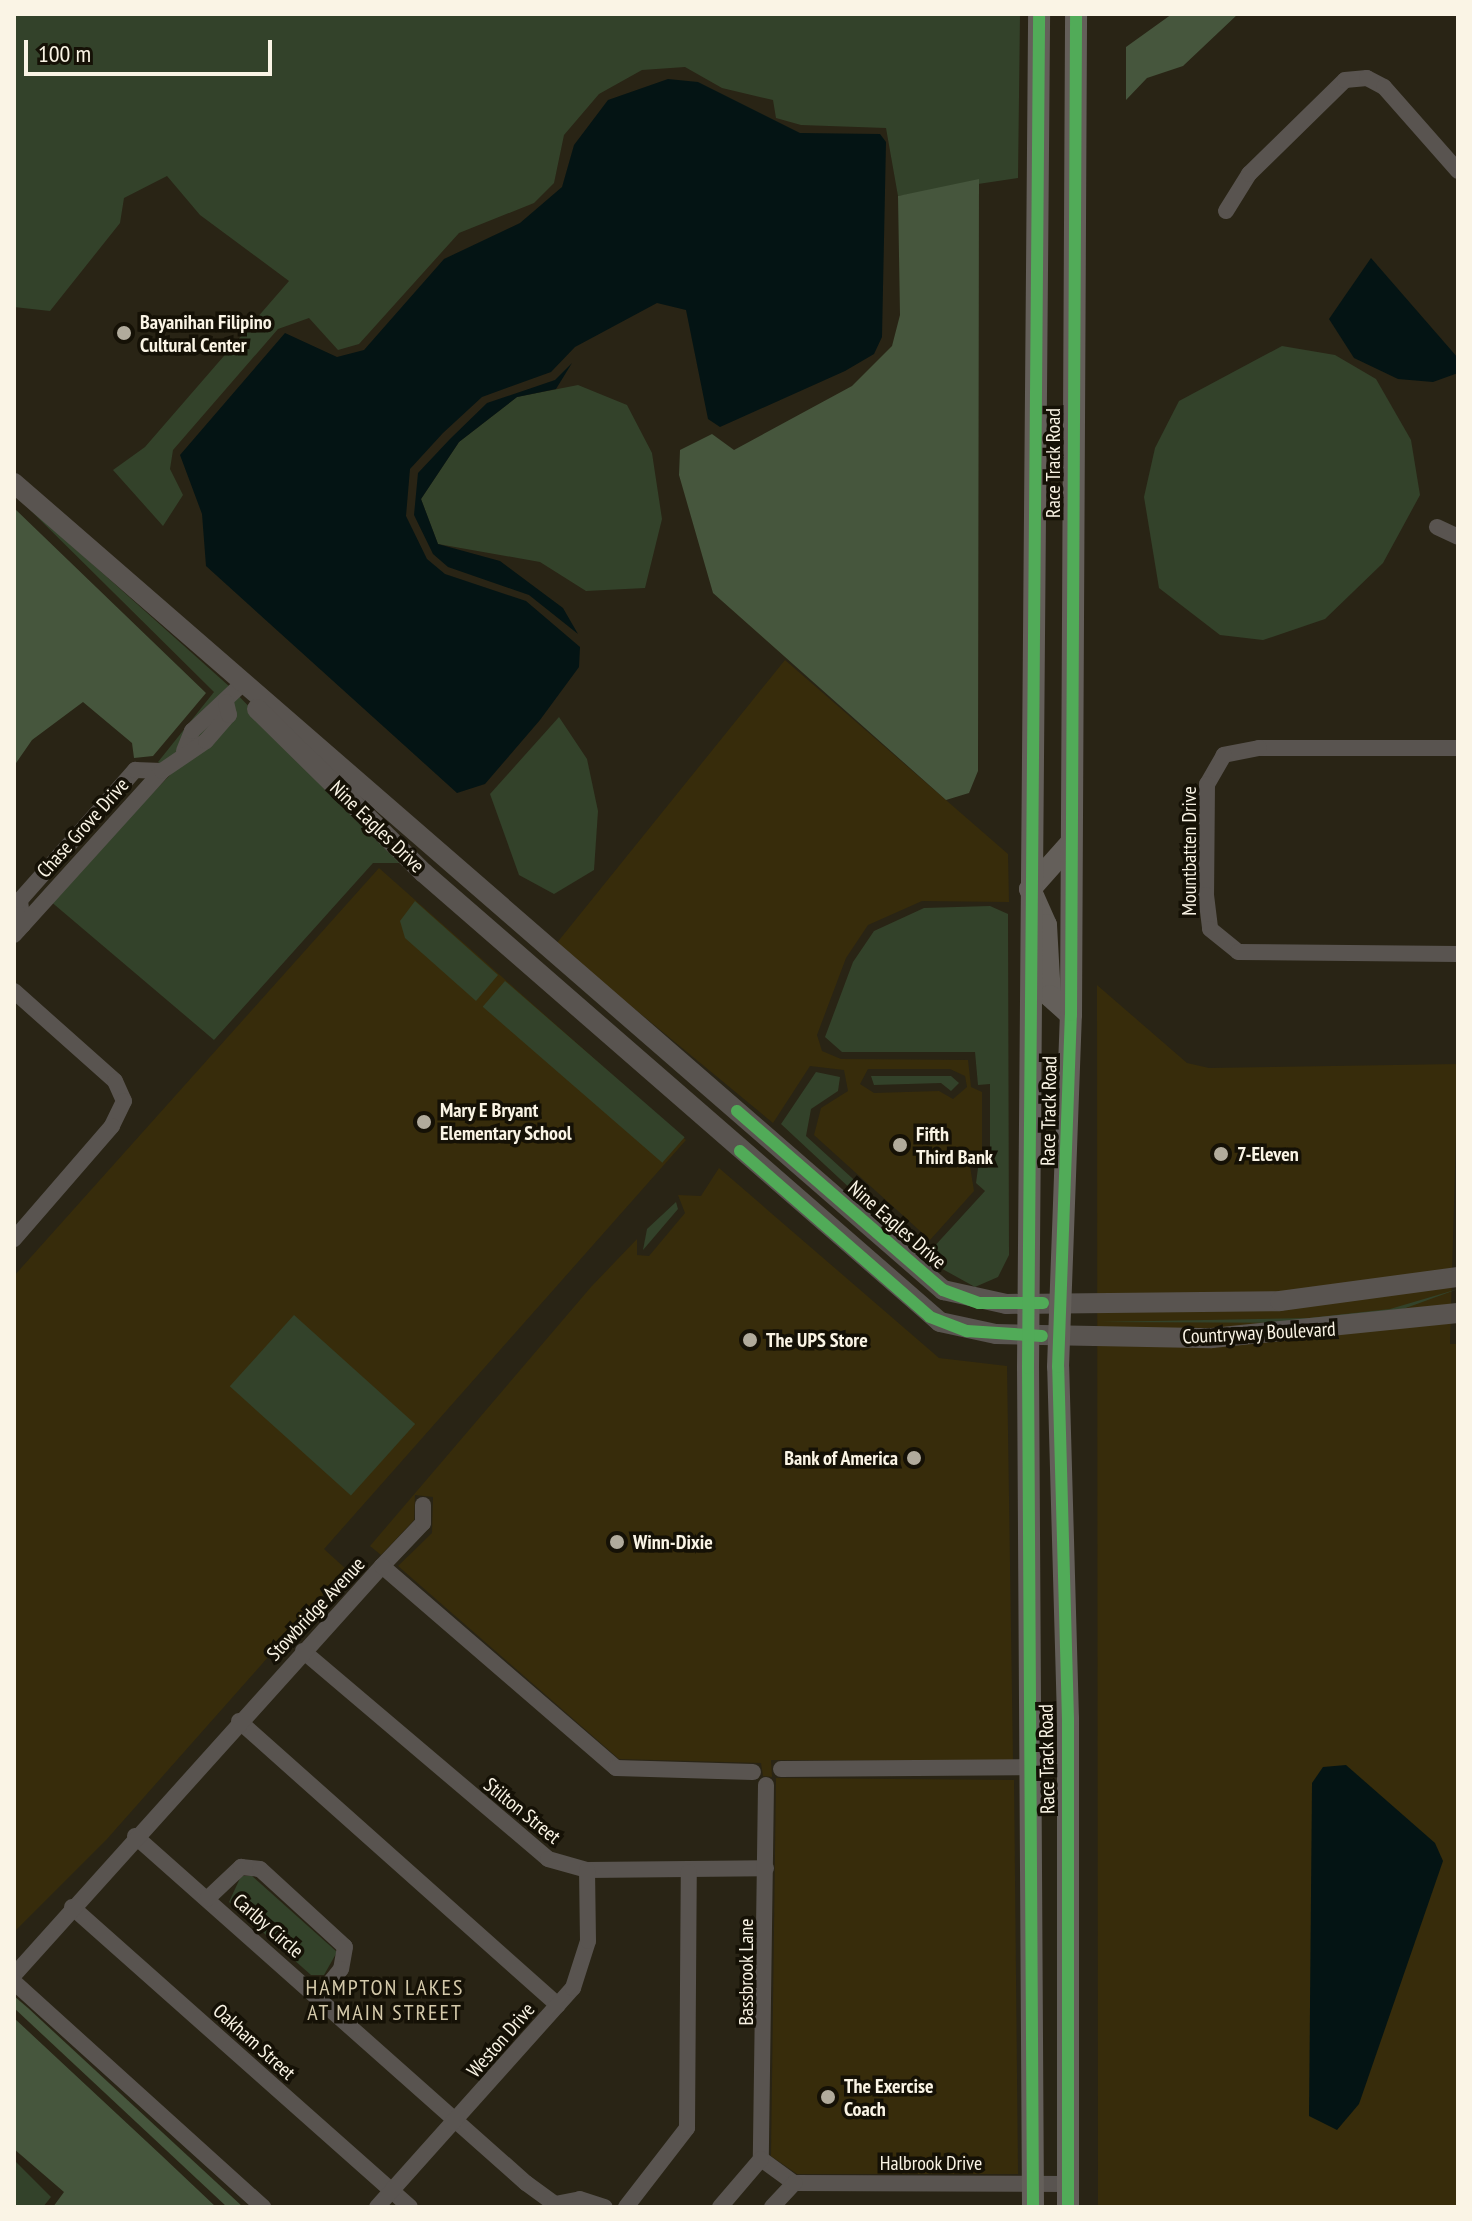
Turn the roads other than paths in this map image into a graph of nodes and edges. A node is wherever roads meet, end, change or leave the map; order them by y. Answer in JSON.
{"nodes":[{"id":1,"x":1076,"y":15,"type":"edge"},
{"id":2,"x":1039,"y":16,"type":"edge"},
{"id":3,"x":1458,"y":171,"type":"edge"},
{"id":4,"x":1226,"y":211,"type":"dead end"},
{"id":5,"x":14,"y":483,"type":"edge"},
{"id":6,"x":1437,"y":527,"type":"dead end"},
{"id":7,"x":1458,"y":537,"type":"edge"},
{"id":8,"x":241,"y":685,"type":"junction"},
{"id":9,"x":1458,"y":748,"type":"edge"},
{"id":10,"x":1070,"y":844,"type":"junction"},
{"id":11,"x":441,"y":855,"type":"junction"},
{"id":12,"x":424,"y":873,"type":"junction"},
{"id":13,"x":1030,"y":889,"type":"junction"},
{"id":14,"x":18,"y":930,"type":"edge"},
{"id":15,"x":1458,"y":954,"type":"edge"},
{"id":16,"x":14,"y":991,"type":"edge"},
{"id":17,"x":1071,"y":1015,"type":"junction"},
{"id":18,"x":14,"y":1239,"type":"edge"},
{"id":19,"x":1458,"y":1277,"type":"edge"},
{"id":20,"x":1458,"y":1300,"type":"edge"},
{"id":21,"x":1059,"y":1303,"type":"junction"},
{"id":22,"x":1033,"y":1304,"type":"junction"},
{"id":23,"x":1458,"y":1313,"type":"edge"},
{"id":24,"x":1391,"y":1324,"type":"junction"},
{"id":25,"x":1030,"y":1336,"type":"junction"},
{"id":26,"x":1058,"y":1336,"type":"junction"},
{"id":27,"x":423,"y":1505,"type":"dead end"},
{"id":28,"x":382,"y":1566,"type":"junction"},
{"id":29,"x":303,"y":1651,"type":"junction"},
{"id":30,"x":239,"y":1721,"type":"junction"},
{"id":31,"x":1069,"y":1767,"type":"junction"},
{"id":32,"x":781,"y":1769,"type":"dead end"},
{"id":33,"x":1030,"y":1769,"type":"junction"},
{"id":34,"x":753,"y":1772,"type":"dead end"},
{"id":35,"x":766,"y":1785,"type":"dead end"},
{"id":36,"x":135,"y":1836,"type":"junction"},
{"id":37,"x":766,"y":1868,"type":"junction"},
{"id":38,"x":587,"y":1870,"type":"junction"},
{"id":39,"x":689,"y":1872,"type":"junction"},
{"id":40,"x":207,"y":1899,"type":"junction"},
{"id":41,"x":72,"y":1907,"type":"junction"},
{"id":42,"x":14,"y":1975,"type":"edge"},
{"id":43,"x":14,"y":1982,"type":"edge"},
{"id":44,"x":319,"y":1996,"type":"junction"},
{"id":45,"x":558,"y":2005,"type":"junction"},
{"id":46,"x":457,"y":2119,"type":"junction"},
{"id":47,"x":761,"y":2159,"type":"junction"},
{"id":48,"x":794,"y":2183,"type":"junction"},
{"id":49,"x":1033,"y":2184,"type":"junction"},
{"id":50,"x":1068,"y":2184,"type":"junction"},
{"id":51,"x":392,"y":2190,"type":"junction"},
{"id":52,"x":556,"y":2206,"type":"edge"},
{"id":53,"x":263,"y":2207,"type":"edge"},
{"id":54,"x":377,"y":2207,"type":"edge"},
{"id":55,"x":410,"y":2207,"type":"edge"},
{"id":56,"x":605,"y":2207,"type":"edge"},
{"id":57,"x":626,"y":2207,"type":"edge"},
{"id":58,"x":720,"y":2207,"type":"edge"},
{"id":59,"x":772,"y":2207,"type":"edge"},
{"id":60,"x":1033,"y":2207,"type":"edge"},
{"id":61,"x":1068,"y":2207,"type":"edge"}],
"edges":[{"from":1,"to":2,"type":"main road"},
{"from":1,"to":10,"type":"main road","name":"Race Track Road"},
{"from":2,"to":13,"type":"main road","name":"Race Track Road"},
{"from":3,"to":4,"type":"street"},
{"from":5,"to":8,"type":"street","name":"Nine Eagles Drive"},
{"from":6,"to":7,"type":"street"},
{"from":8,"to":11,"type":"street","name":"Nine Eagles Drive"},
{"from":8,"to":12,"type":"street","name":"Nine Eagles Drive"},
{"from":8,"to":14,"type":"street"},
{"from":9,"to":15,"type":"street","name":"Mountbatten Drive"},
{"from":10,"to":13,"type":"main road"},
{"from":10,"to":17,"type":"main road","name":"Race Track Road"},
{"from":11,"to":12,"type":"street"},
{"from":11,"to":22,"type":"street","name":"Nine Eagles Drive"},
{"from":12,"to":25,"type":"street","name":"Nine Eagles Drive"},
{"from":13,"to":17,"type":"main road"},
{"from":13,"to":22,"type":"main road","name":"Race Track Road"},
{"from":16,"to":18,"type":"street"},
{"from":17,"to":21,"type":"main road","name":"Race Track Road"},
{"from":19,"to":21,"type":"street","name":"Countryway Boulevard"},
{"from":20,"to":24,"type":"street"},
{"from":21,"to":22,"type":"street","name":"Nine Eagles Drive"},
{"from":21,"to":26,"type":"main road","name":"Race Track Road"},
{"from":22,"to":25,"type":"main road","name":"Race Track Road"},
{"from":23,"to":24,"type":"street","name":"Countryway Boulevard"},
{"from":24,"to":26,"type":"street","name":"Countryway Boulevard"},
{"from":25,"to":26,"type":"street","name":"Nine Eagles Drive"},
{"from":25,"to":33,"type":"main road","name":"Race Track Road"},
{"from":26,"to":31,"type":"main road","name":"Race Track Road"},
{"from":27,"to":28,"type":"street"},
{"from":28,"to":29,"type":"street","name":"Stowbridge Avenue"},
{"from":28,"to":34,"type":"street","name":"Stowbridge Avenue"},
{"from":29,"to":30,"type":"street","name":"Stowbridge Avenue"},
{"from":29,"to":38,"type":"street","name":"Stilton Street"},
{"from":30,"to":36,"type":"street","name":"Stowbridge Avenue"},
{"from":30,"to":45,"type":"street"},
{"from":31,"to":33,"type":"street"},
{"from":31,"to":50,"type":"main road","name":"Race Track Road"},
{"from":32,"to":33,"type":"street"},
{"from":33,"to":49,"type":"main road","name":"Race Track Road"},
{"from":35,"to":37,"type":"street","name":"Bassbrook Lane"},
{"from":36,"to":40,"type":"street","name":"Carlby Circle"},
{"from":36,"to":41,"type":"street","name":"Stowbridge Avenue"},
{"from":37,"to":39,"type":"street","name":"Stilton Street"},
{"from":37,"to":47,"type":"street","name":"Bassbrook Lane"},
{"from":38,"to":39,"type":"street","name":"Stilton Street"},
{"from":38,"to":45,"type":"street","name":"Weston Drive"},
{"from":39,"to":57,"type":"street"},
{"from":40,"to":44,"type":"street","name":"Carlby Circle"},
{"from":40,"to":44,"type":"street"},
{"from":41,"to":42,"type":"street","name":"Stowbridge Avenue"},
{"from":41,"to":51,"type":"street","name":"Oakham Street"},
{"from":43,"to":53,"type":"street"},
{"from":44,"to":46,"type":"street","name":"Carlby Circle"},
{"from":45,"to":46,"type":"street","name":"Weston Drive"},
{"from":46,"to":51,"type":"street","name":"Weston Drive"},
{"from":46,"to":52,"type":"street","name":"Carlby Circle"},
{"from":47,"to":48,"type":"street"},
{"from":47,"to":58,"type":"street"},
{"from":48,"to":49,"type":"street","name":"Halbrook Drive"},
{"from":48,"to":59,"type":"street"},
{"from":49,"to":50,"type":"street","name":"Halbrook Drive"},
{"from":49,"to":60,"type":"main road","name":"Race Track Road"},
{"from":50,"to":61,"type":"main road","name":"Race Track Road"},
{"from":51,"to":54,"type":"street","name":"Weston Drive"},
{"from":51,"to":55,"type":"street","name":"Oakham Street"},
{"from":52,"to":56,"type":"street","name":"Carlby Circle"}]}
